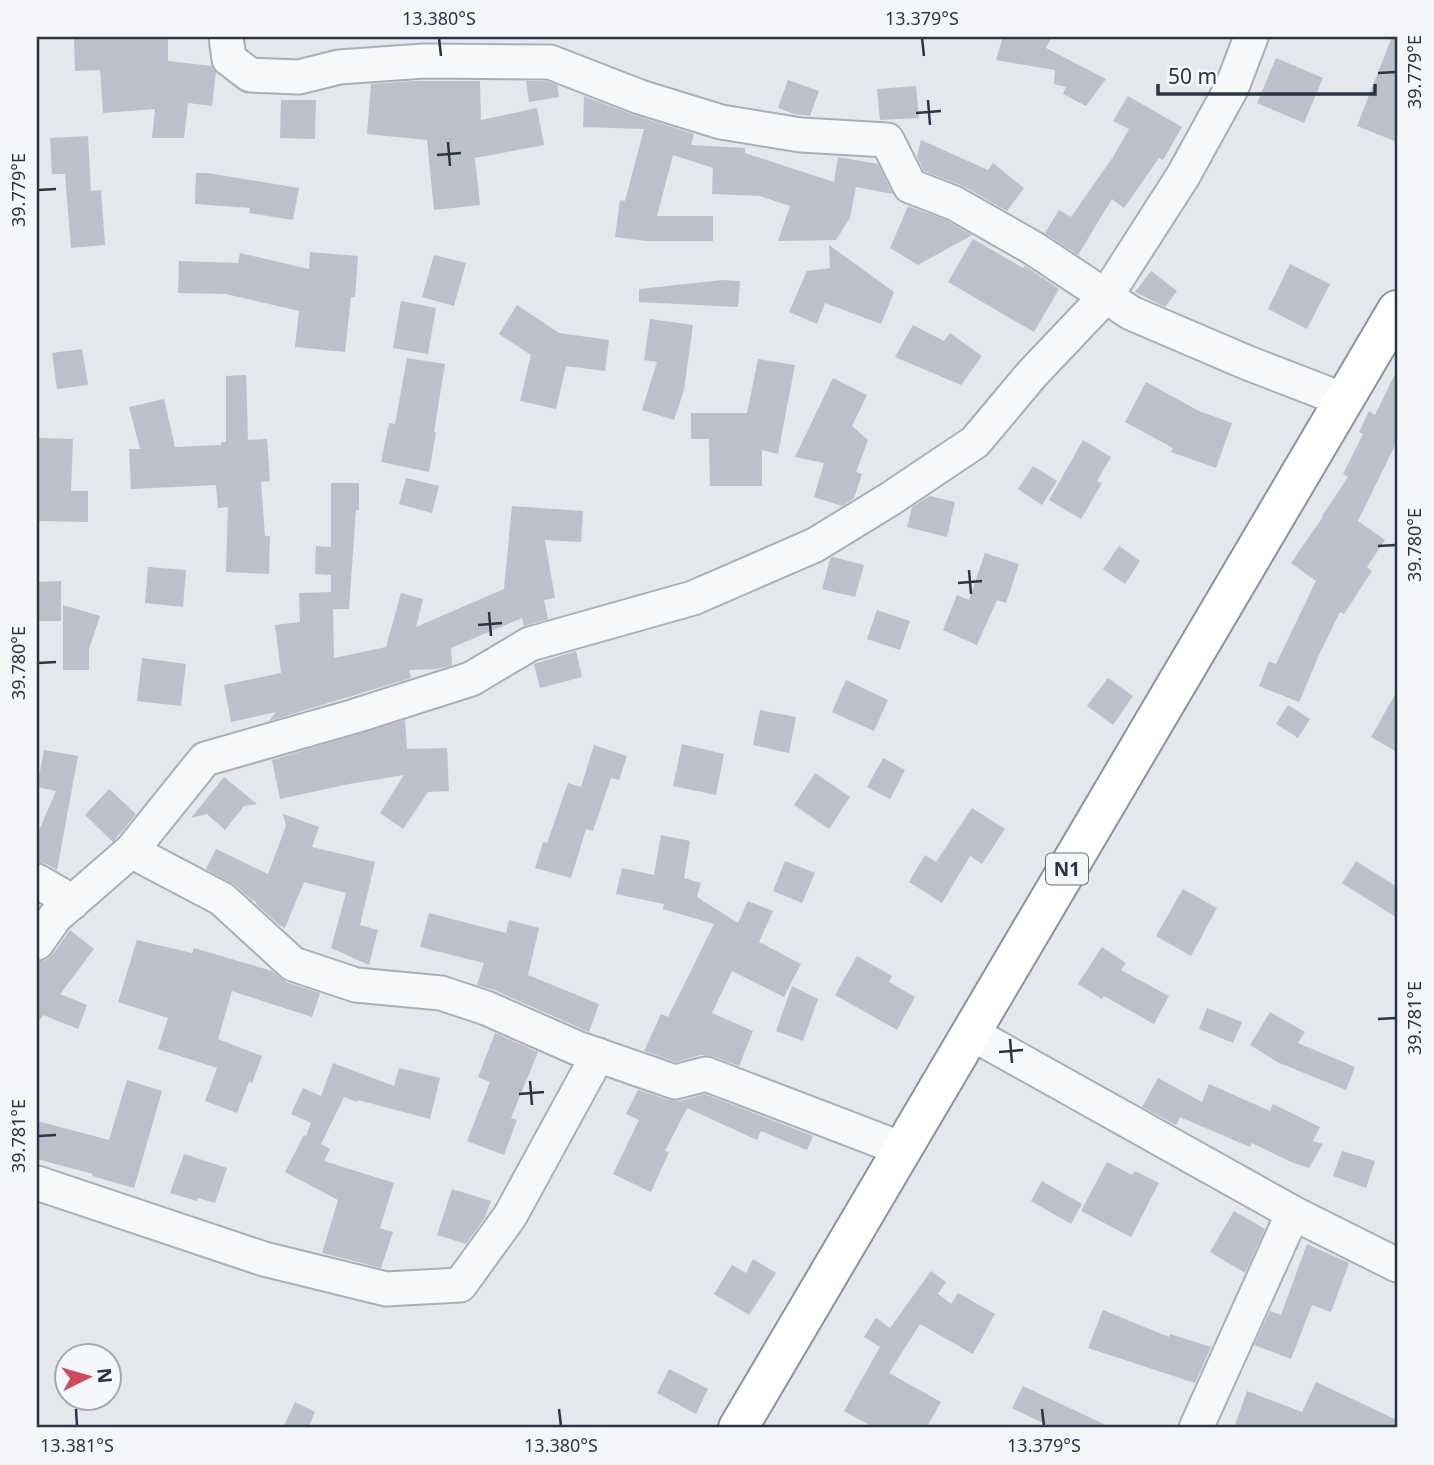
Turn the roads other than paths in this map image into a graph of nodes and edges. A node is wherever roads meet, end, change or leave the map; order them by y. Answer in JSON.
{"nodes":[{"id":1,"x":226,"y":37,"type":"edge"},
{"id":2,"x":1251,"y":37,"type":"edge"},
{"id":3,"x":1106,"y":296,"type":"junction"},
{"id":4,"x":1397,"y":310,"type":"edge"},
{"id":5,"x":1344,"y":400,"type":"junction"},
{"id":6,"x":131,"y":852,"type":"junction"},
{"id":7,"x":37,"y":881,"type":"edge"},
{"id":8,"x":72,"y":902,"type":"junction"},
{"id":9,"x":37,"y":943,"type":"edge"},
{"id":10,"x":971,"y":1033,"type":"junction"},
{"id":11,"x":598,"y":1055,"type":"junction"},
{"id":12,"x":902,"y":1149,"type":"junction"},
{"id":13,"x":37,"y":1183,"type":"edge"},
{"id":14,"x":1293,"y":1213,"type":"junction"},
{"id":15,"x":1397,"y":1265,"type":"edge"},
{"id":16,"x":737,"y":1428,"type":"edge"},
{"id":17,"x":1196,"y":1428,"type":"edge"}],
"edges":[{"from":1,"to":3,"type":"street"},
{"from":2,"to":3,"type":"street"},
{"from":3,"to":5,"type":"street"},
{"from":3,"to":6,"type":"street"},
{"from":4,"to":5,"type":"highway","number":"N1"},
{"from":5,"to":10,"type":"highway","number":"N1"},
{"from":6,"to":8,"type":"street"},
{"from":6,"to":11,"type":"street"},
{"from":7,"to":8,"type":"street"},
{"from":8,"to":9,"type":"street"},
{"from":10,"to":12,"type":"highway","number":"N1"},
{"from":10,"to":14,"type":"street"},
{"from":11,"to":12,"type":"street"},
{"from":11,"to":13,"type":"street"},
{"from":12,"to":16,"type":"highway","number":"N1"},
{"from":14,"to":15,"type":"street"},
{"from":14,"to":17,"type":"street"}]}
